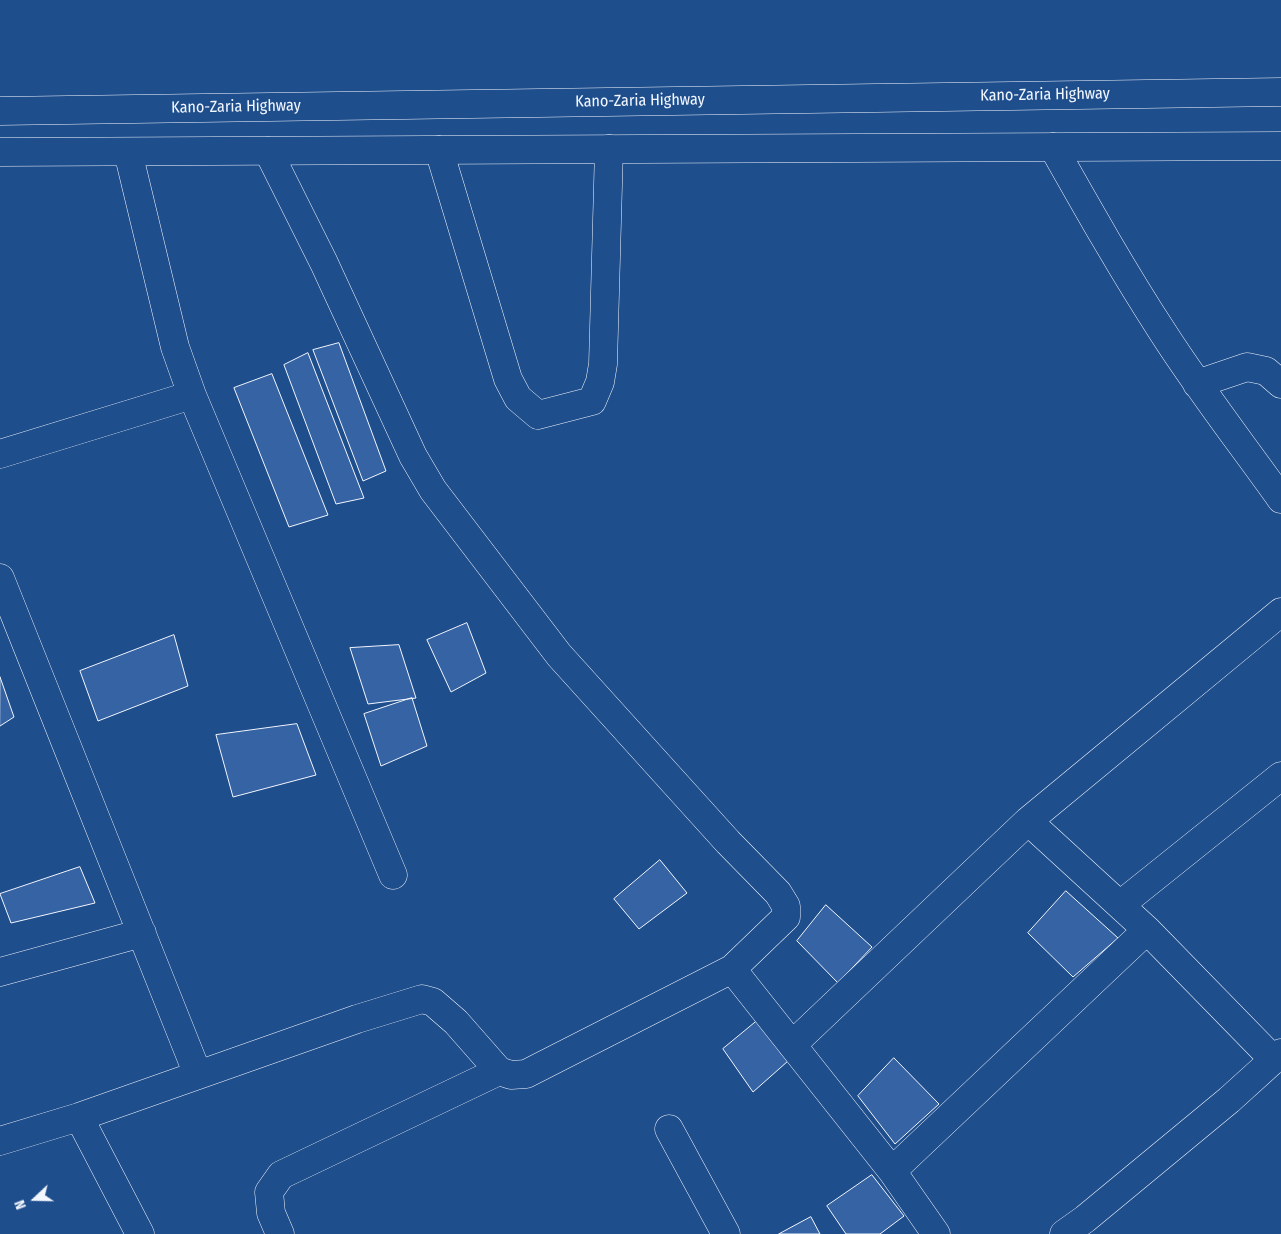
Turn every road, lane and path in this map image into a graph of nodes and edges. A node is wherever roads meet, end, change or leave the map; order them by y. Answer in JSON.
{"nodes":[{"id":1,"x":1281,"y":92,"type":"edge"},
{"id":2,"x":0,"y":111,"type":"edge"},
{"id":3,"x":1281,"y":146,"type":"edge"},
{"id":4,"x":1053,"y":147,"type":"junction"},
{"id":5,"x":609,"y":149,"type":"junction"},
{"id":6,"x":439,"y":150,"type":"junction"},
{"id":7,"x":268,"y":151,"type":"junction"},
{"id":8,"x":0,"y":152,"type":"edge"},
{"id":9,"x":128,"y":152,"type":"junction"},
{"id":10,"x":1197,"y":384,"type":"junction"},
{"id":11,"x":1281,"y":384,"type":"edge"},
{"id":12,"x":192,"y":395,"type":"junction"},
{"id":13,"x":0,"y":454,"type":"edge"},
{"id":14,"x":1281,"y":499,"type":"edge"},
{"id":15,"x":0,"y":578,"type":"edge"},
{"id":16,"x":1281,"y":612,"type":"edge"},
{"id":17,"x":1281,"y":776,"type":"edge"},
{"id":18,"x":1028,"y":821,"type":"junction"},
{"id":19,"x":393,"y":875,"type":"dead end"},
{"id":20,"x":1120,"y":905,"type":"junction"},
{"id":21,"x":1147,"y":930,"type":"junction"},
{"id":22,"x":142,"y":933,"type":"junction"},
{"id":23,"x":732,"y":969,"type":"junction"},
{"id":24,"x":0,"y":972,"type":"edge"},
{"id":25,"x":792,"y":1044,"type":"junction"},
{"id":26,"x":1277,"y":1056,"type":"edge"},
{"id":27,"x":499,"y":1071,"type":"junction"},
{"id":28,"x":198,"y":1075,"type":"junction"},
{"id":29,"x":79,"y":1117,"type":"junction"},
{"id":30,"x":669,"y":1129,"type":"dead end"},
{"id":31,"x":0,"y":1141,"type":"edge"},
{"id":32,"x":892,"y":1171,"type":"junction"},
{"id":33,"x":140,"y":1234,"type":"edge"},
{"id":34,"x":280,"y":1234,"type":"edge"},
{"id":35,"x":726,"y":1234,"type":"edge"},
{"id":36,"x":936,"y":1234,"type":"edge"},
{"id":37,"x":1064,"y":1234,"type":"edge"}],
"edges":[{"from":1,"to":2,"type":"main road","name":"Kano-Zaria Highway"},
{"from":3,"to":4,"type":"main road"},
{"from":4,"to":5,"type":"main road"},
{"from":4,"to":10,"type":"main road"},
{"from":5,"to":6,"type":"main road"},
{"from":5,"to":6,"type":"main road"},
{"from":6,"to":7,"type":"main road"},
{"from":7,"to":9,"type":"main road"},
{"from":7,"to":23,"type":"main road"},
{"from":8,"to":9,"type":"main road"},
{"from":9,"to":12,"type":"main road"},
{"from":10,"to":11,"type":"main road"},
{"from":10,"to":14,"type":"main road"},
{"from":12,"to":13,"type":"main road"},
{"from":12,"to":19,"type":"main road"},
{"from":15,"to":22,"type":"main road"},
{"from":16,"to":18,"type":"main road"},
{"from":17,"to":20,"type":"main road"},
{"from":18,"to":20,"type":"main road"},
{"from":18,"to":25,"type":"main road"},
{"from":20,"to":21,"type":"main road"},
{"from":21,"to":26,"type":"main road"},
{"from":21,"to":32,"type":"main road"},
{"from":22,"to":24,"type":"main road"},
{"from":22,"to":28,"type":"main road"},
{"from":23,"to":25,"type":"main road"},
{"from":23,"to":27,"type":"main road"},
{"from":25,"to":32,"type":"main road"},
{"from":26,"to":37,"type":"main road"},
{"from":27,"to":28,"type":"main road"},
{"from":27,"to":34,"type":"main road"},
{"from":28,"to":29,"type":"main road"},
{"from":29,"to":31,"type":"main road"},
{"from":29,"to":33,"type":"main road"},
{"from":30,"to":35,"type":"main road"},
{"from":32,"to":36,"type":"main road"}]}
